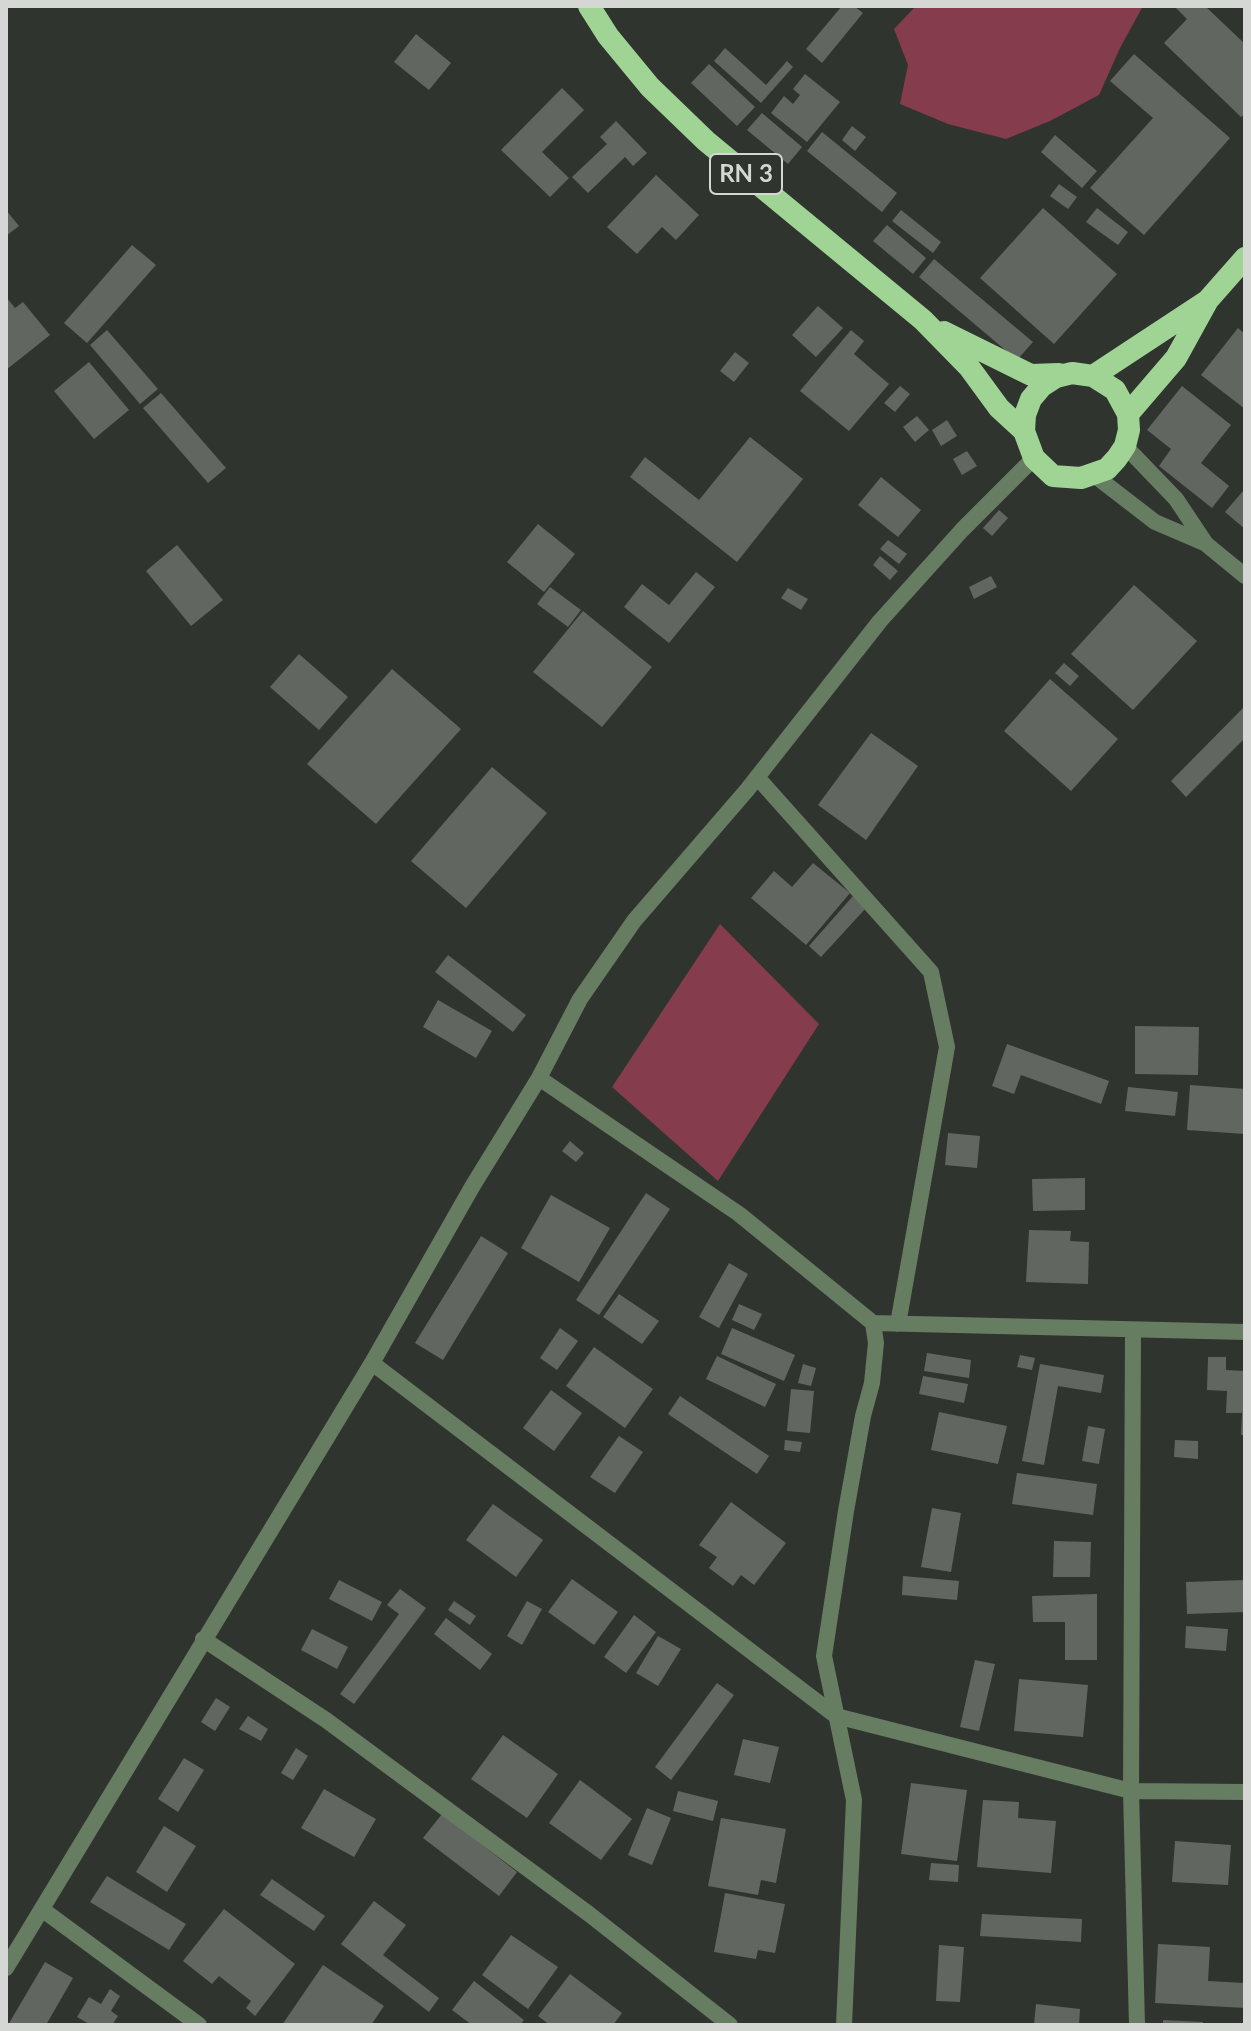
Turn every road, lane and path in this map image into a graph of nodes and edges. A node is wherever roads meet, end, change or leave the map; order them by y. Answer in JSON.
{"nodes":[{"id":1,"x":589,"y":6,"type":"edge"},
{"id":2,"x":1245,"y":258,"type":"edge"},
{"id":3,"x":1208,"y":300,"type":"junction"},
{"id":4,"x":923,"y":320,"type":"junction"},
{"id":5,"x":1083,"y":374,"type":"junction"},
{"id":6,"x":1128,"y":414,"type":"junction"},
{"id":7,"x":1024,"y":431,"type":"junction"},
{"id":8,"x":1125,"y":446,"type":"junction"},
{"id":9,"x":1034,"y":458,"type":"junction"},
{"id":10,"x":1094,"y":475,"type":"junction"},
{"id":11,"x":1206,"y":544,"type":"junction"},
{"id":12,"x":1245,"y":576,"type":"edge"},
{"id":13,"x":757,"y":777,"type":"junction"},
{"id":14,"x":539,"y":1078,"type":"junction"},
{"id":15,"x":873,"y":1323,"type":"junction"},
{"id":16,"x":898,"y":1324,"type":"junction"},
{"id":17,"x":1133,"y":1331,"type":"junction"},
{"id":18,"x":1245,"y":1332,"type":"edge"},
{"id":19,"x":372,"y":1363,"type":"junction"},
{"id":20,"x":203,"y":1639,"type":"junction"},
{"id":21,"x":836,"y":1716,"type":"junction"},
{"id":22,"x":1131,"y":1791,"type":"junction"},
{"id":23,"x":1245,"y":1792,"type":"edge"},
{"id":24,"x":43,"y":1910,"type":"junction"},
{"id":25,"x":6,"y":1968,"type":"edge"},
{"id":26,"x":199,"y":2025,"type":"edge"},
{"id":27,"x":730,"y":2025,"type":"edge"},
{"id":28,"x":844,"y":2025,"type":"edge"},
{"id":29,"x":1137,"y":2025,"type":"edge"}],
"edges":[{"from":1,"to":4,"type":"highway","number":"RN 3"},
{"from":2,"to":3,"type":"highway"},
{"from":3,"to":5,"type":"highway"},
{"from":3,"to":6,"type":"highway"},
{"from":4,"to":5,"type":"highway","number":"RN 3"},
{"from":4,"to":7,"type":"highway","number":"RN 3"},
{"from":5,"to":6,"type":"highway"},
{"from":5,"to":7,"type":"highway"},
{"from":6,"to":8,"type":"highway"},
{"from":7,"to":9,"type":"highway","number":"RN 3"},
{"from":8,"to":10,"type":"highway"},
{"from":8,"to":11,"type":"street"},
{"from":9,"to":10,"type":"highway"},
{"from":9,"to":13,"type":"street"},
{"from":10,"to":11,"type":"street"},
{"from":11,"to":12,"type":"street"},
{"from":13,"to":14,"type":"street"},
{"from":13,"to":16,"type":"street"},
{"from":14,"to":15,"type":"street"},
{"from":14,"to":19,"type":"street"},
{"from":15,"to":16,"type":"street"},
{"from":15,"to":21,"type":"street"},
{"from":16,"to":17,"type":"street"},
{"from":17,"to":18,"type":"street"},
{"from":17,"to":22,"type":"street"},
{"from":19,"to":20,"type":"street"},
{"from":19,"to":21,"type":"street"},
{"from":20,"to":24,"type":"street"},
{"from":20,"to":27,"type":"street"},
{"from":21,"to":22,"type":"street"},
{"from":21,"to":28,"type":"street"},
{"from":22,"to":23,"type":"street"},
{"from":22,"to":29,"type":"street"},
{"from":24,"to":25,"type":"street"},
{"from":24,"to":26,"type":"street"}]}
